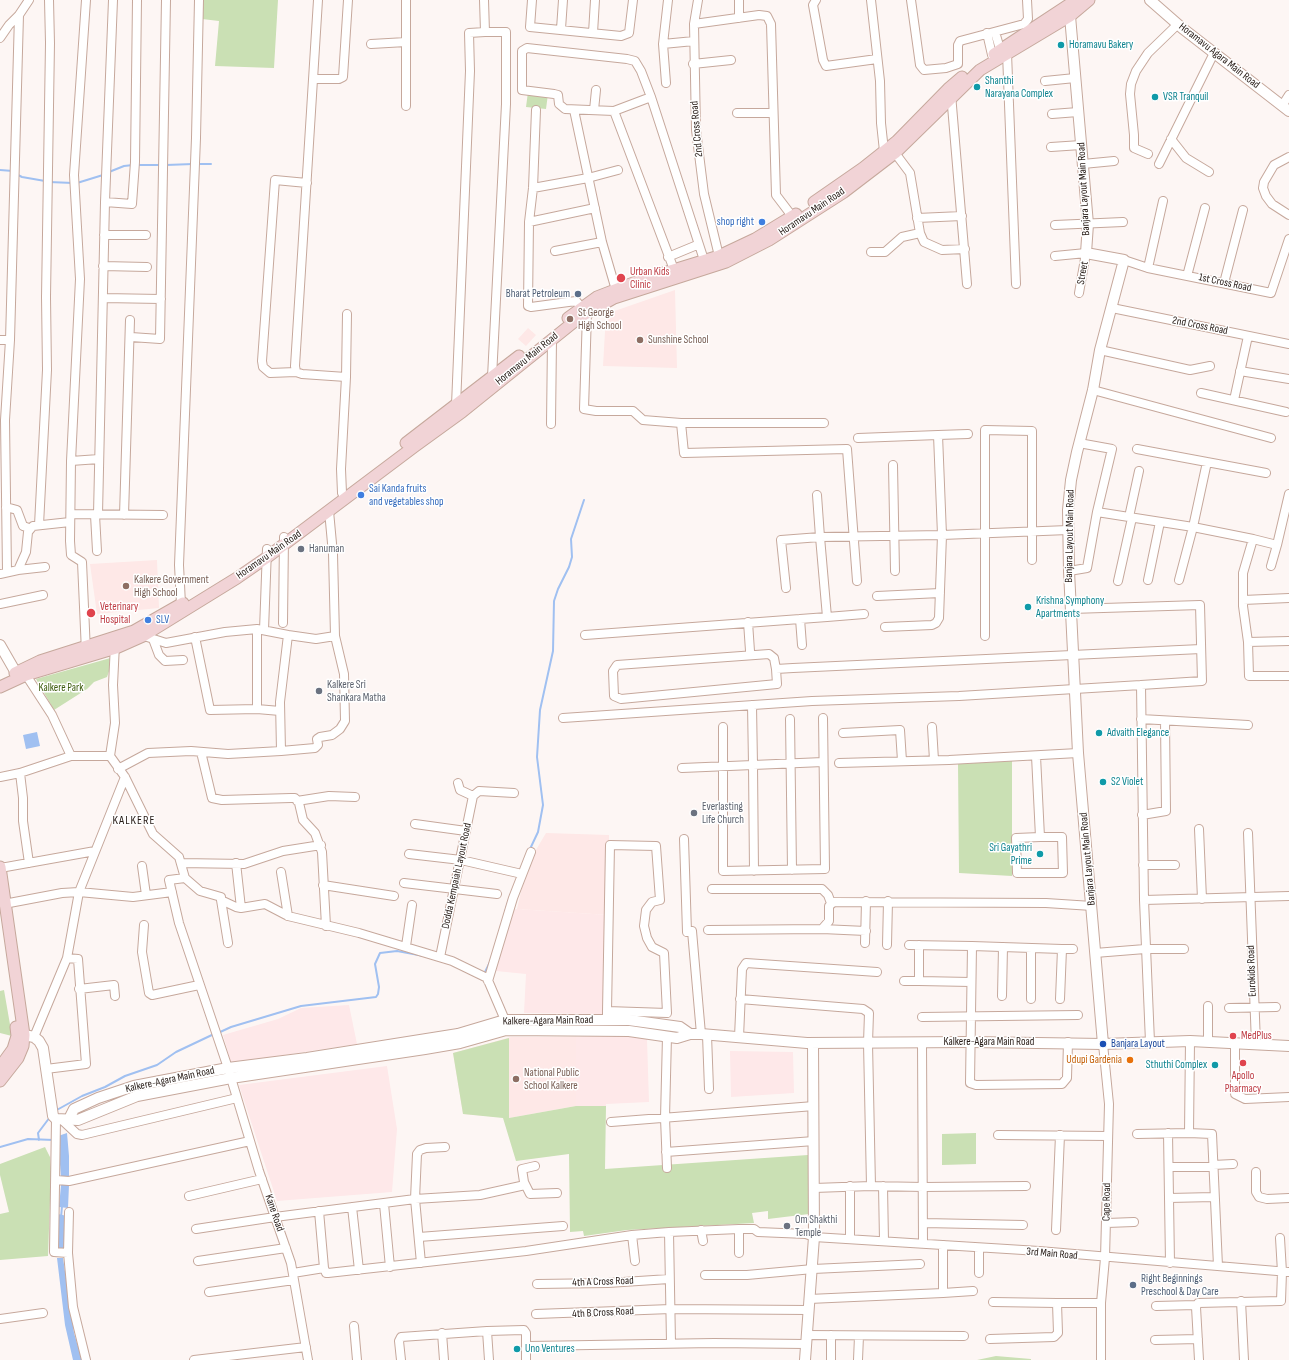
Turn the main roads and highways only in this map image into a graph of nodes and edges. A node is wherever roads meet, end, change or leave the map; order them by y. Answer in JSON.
{"nodes":[{"id":1,"x":1089,"y":0,"type":"edge"},
{"id":2,"x":1074,"y":1,"type":"edge"},
{"id":3,"x":1000,"y":52,"type":"junction"},
{"id":4,"x":951,"y":92,"type":"junction"},
{"id":5,"x":794,"y":220,"type":"junction"},
{"id":6,"x":675,"y":274,"type":"junction"},
{"id":7,"x":584,"y":310,"type":"junction"},
{"id":8,"x":459,"y":408,"type":"junction"},
{"id":9,"x":343,"y":496,"type":"junction"},
{"id":10,"x":285,"y":540,"type":"junction"},
{"id":11,"x":267,"y":554,"type":"junction"},
{"id":12,"x":143,"y":635,"type":"junction"},
{"id":13,"x":20,"y":675,"type":"junction"},
{"id":14,"x":0,"y":680,"type":"edge"},
{"id":15,"x":0,"y":687,"type":"edge"},
{"id":16,"x":0,"y":868,"type":"edge"},
{"id":17,"x":0,"y":918,"type":"edge"},
{"id":18,"x":25,"y":1036,"type":"junction"},
{"id":19,"x":0,"y":1067,"type":"edge"},
{"id":20,"x":0,"y":1081,"type":"edge"}],
"edges":[{"from":1,"to":3,"type":"main road","name":"Horamavu Main Road"},
{"from":2,"to":3,"type":"main road","name":"Horamavu Main Road"},
{"from":3,"to":4,"type":"main road","name":"Horamavu Main Road"},
{"from":3,"to":4,"type":"main road","name":"Horamavu Main Road"},
{"from":4,"to":5,"type":"main road","name":"Horamavu Main Road"},
{"from":5,"to":6,"type":"main road","name":"Horamavu Main Road"},
{"from":5,"to":6,"type":"main road","name":"Horamavu Main Road"},
{"from":6,"to":7,"type":"main road","name":"Horamavu Main Road"},
{"from":6,"to":7,"type":"main road","name":"Horamavu Main Road"},
{"from":7,"to":8,"type":"main road","name":"Horamavu Main Road"},
{"from":7,"to":8,"type":"main road","name":"Horamavu Main Road"},
{"from":8,"to":9,"type":"main road","name":"Horamavu Main Road"},
{"from":9,"to":10,"type":"main road","name":"Horamavu Main Road"},
{"from":9,"to":10,"type":"main road","name":"Horamavu Main Road"},
{"from":10,"to":11,"type":"main road","name":"Horamavu Main Road"},
{"from":11,"to":12,"type":"main road","name":"Horamavu Main Road"},
{"from":11,"to":12,"type":"main road","name":"Horamavu Main Road"},
{"from":12,"to":13,"type":"main road","name":"Horamavu Main Road"},
{"from":13,"to":14,"type":"main road"},
{"from":13,"to":15,"type":"main road","name":"Horamavu Main Road"},
{"from":16,"to":18,"type":"main road"},
{"from":17,"to":18,"type":"main road"},
{"from":18,"to":19,"type":"main road"},
{"from":18,"to":20,"type":"main road"}]}
